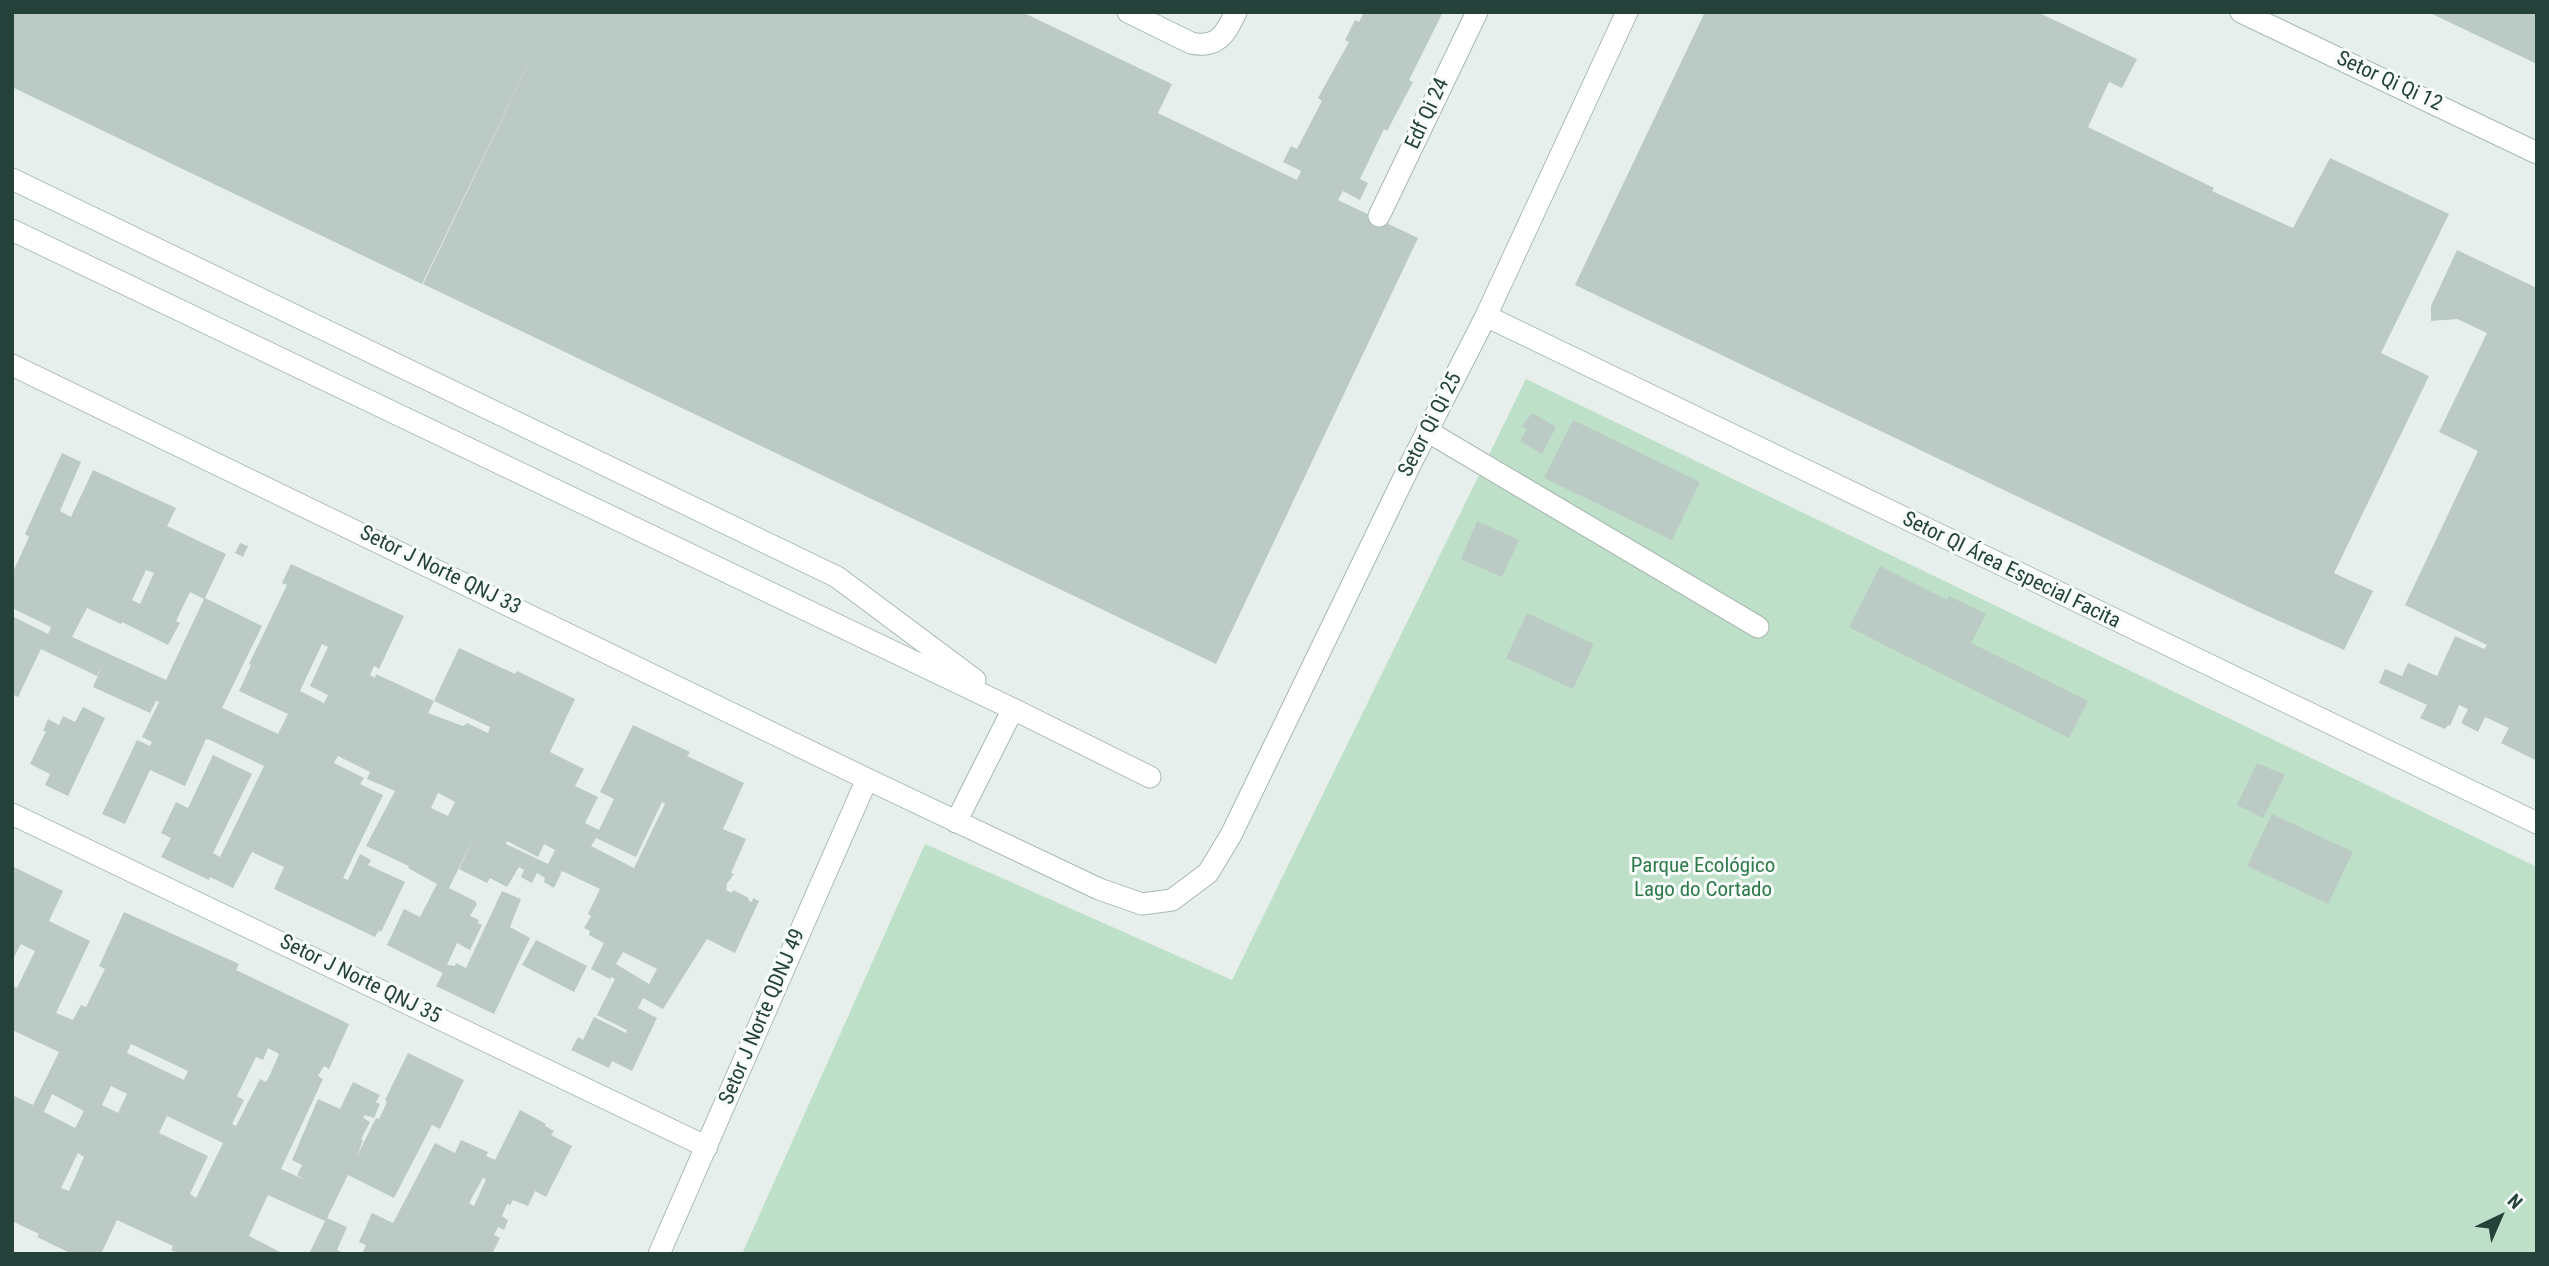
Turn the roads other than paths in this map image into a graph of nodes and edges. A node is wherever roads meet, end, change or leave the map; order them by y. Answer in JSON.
{"nodes":[{"id":1,"x":1128,"y":12,"type":"edge"},
{"id":2,"x":1236,"y":12,"type":"edge"},
{"id":3,"x":1476,"y":12,"type":"edge"},
{"id":4,"x":1627,"y":12,"type":"edge"},
{"id":5,"x":2241,"y":12,"type":"edge"},
{"id":6,"x":2537,"y":153,"type":"edge"},
{"id":7,"x":12,"y":180,"type":"edge"},
{"id":8,"x":1380,"y":216,"type":"dead end"},
{"id":9,"x":12,"y":230,"type":"edge"},
{"id":10,"x":1486,"y":316,"type":"junction"},
{"id":11,"x":12,"y":365,"type":"edge"},
{"id":12,"x":1427,"y":431,"type":"junction"},
{"id":13,"x":1758,"y":627,"type":"dead end"},
{"id":14,"x":1013,"y":709,"type":"junction"},
{"id":15,"x":1150,"y":777,"type":"dead end"},
{"id":16,"x":867,"y":779,"type":"junction"},
{"id":17,"x":12,"y":814,"type":"edge"},
{"id":18,"x":956,"y":822,"type":"junction"},
{"id":19,"x":2537,"y":823,"type":"edge"},
{"id":20,"x":707,"y":1147,"type":"junction"},
{"id":21,"x":659,"y":1254,"type":"edge"}],
"edges":[{"from":1,"to":2,"type":"street"},
{"from":3,"to":8,"type":"street","name":"Edf Qi 24"},
{"from":4,"to":10,"type":"street","name":"Setor Qi Qi 25"},
{"from":5,"to":6,"type":"street","name":"Setor Qi Qi 12"},
{"from":7,"to":14,"type":"street"},
{"from":9,"to":14,"type":"street"},
{"from":10,"to":12,"type":"street","name":"Setor Qi Qi 25"},
{"from":10,"to":19,"type":"street","name":"Setor QI Área Especial Facita"},
{"from":11,"to":16,"type":"street","name":"Setor J Norte QNJ 33"},
{"from":12,"to":13,"type":"street"},
{"from":12,"to":18,"type":"street","name":"Setor Qi Qi 25"},
{"from":14,"to":15,"type":"street"},
{"from":14,"to":18,"type":"street"},
{"from":16,"to":18,"type":"street","name":"Setor J Norte QNJ 33"},
{"from":16,"to":20,"type":"street","name":"Setor J Norte QDNJ 49"},
{"from":17,"to":20,"type":"street","name":"Setor J Norte QNJ 35"},
{"from":20,"to":21,"type":"street","name":"Setor J Norte QDNJ 49"}]}
